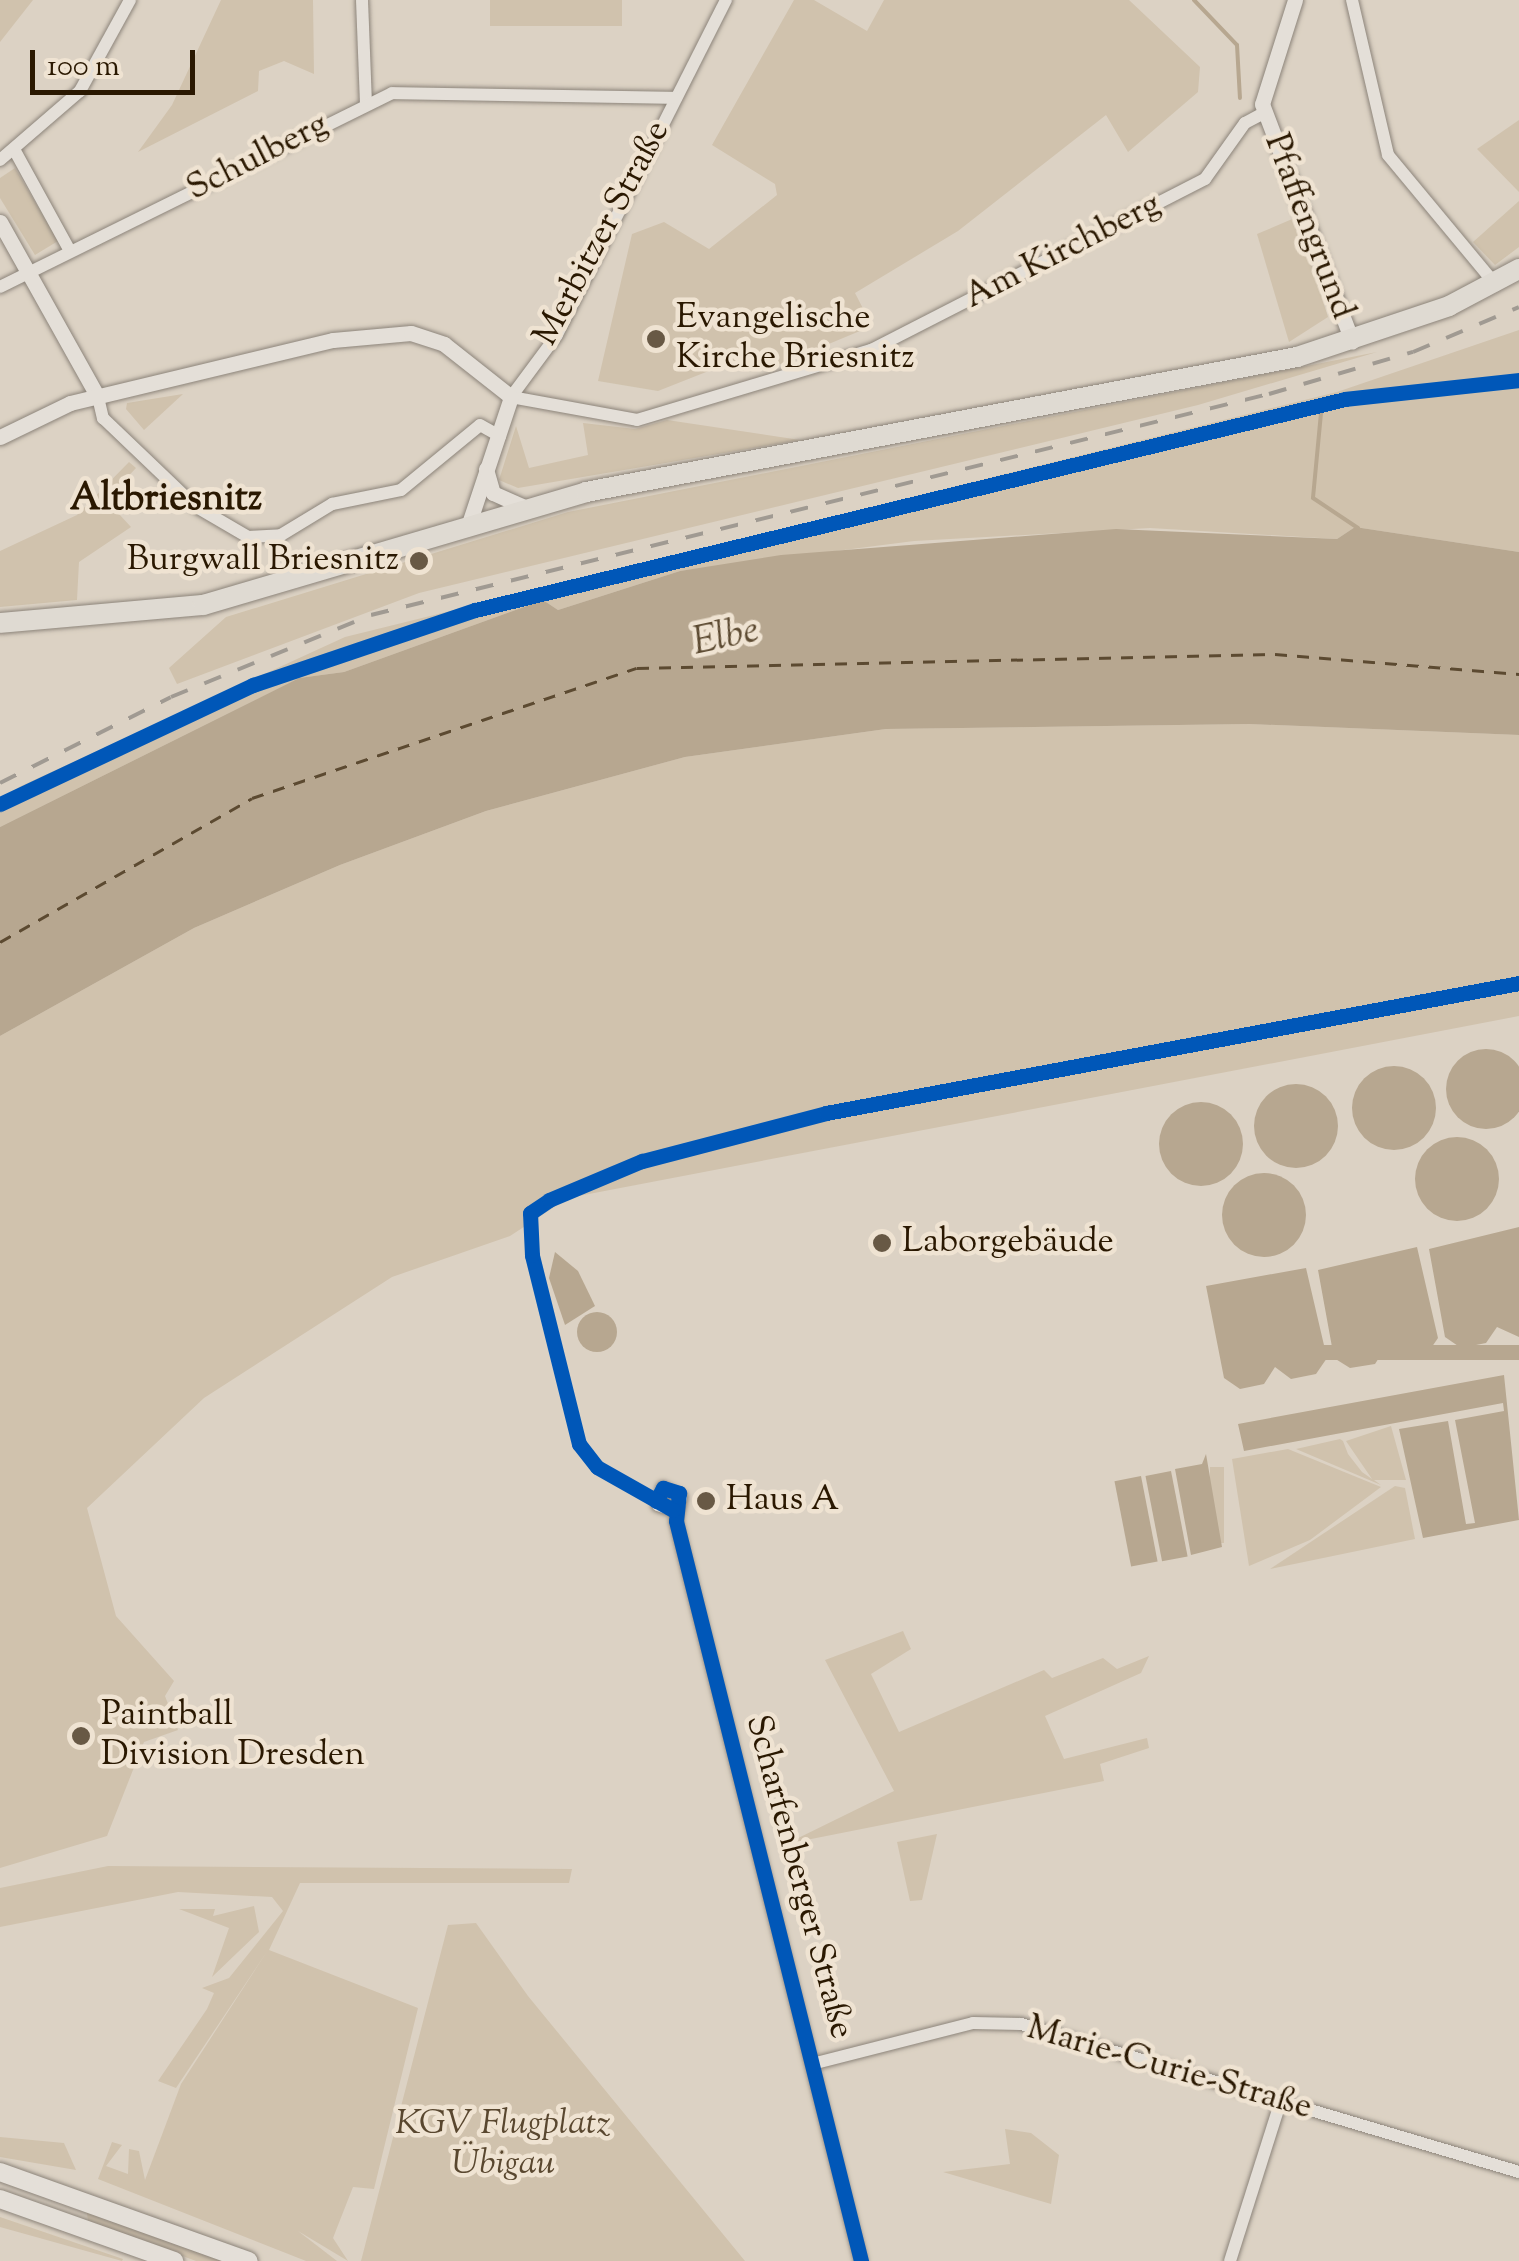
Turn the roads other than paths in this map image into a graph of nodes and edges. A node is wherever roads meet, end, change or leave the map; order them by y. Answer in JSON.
{"nodes":[{"id":1,"x":130,"y":0,"type":"edge"},
{"id":2,"x":362,"y":0,"type":"edge"},
{"id":3,"x":726,"y":0,"type":"edge"},
{"id":4,"x":1294,"y":0,"type":"edge"},
{"id":5,"x":1352,"y":0,"type":"edge"},
{"id":6,"x":676,"y":98,"type":"junction"},
{"id":7,"x":366,"y":103,"type":"junction"},
{"id":8,"x":1264,"y":113,"type":"junction"},
{"id":9,"x":15,"y":151,"type":"junction"},
{"id":10,"x":0,"y":160,"type":"edge"},
{"id":11,"x":0,"y":222,"type":"edge"},
{"id":12,"x":70,"y":251,"type":"junction"},
{"id":13,"x":1519,"y":269,"type":"edge"},
{"id":14,"x":30,"y":272,"type":"junction"},
{"id":15,"x":1496,"y":284,"type":"junction"},
{"id":16,"x":0,"y":287,"type":"edge"},
{"id":17,"x":1352,"y":341,"type":"junction"},
{"id":18,"x":98,"y":397,"type":"junction"},
{"id":19,"x":511,"y":397,"type":"junction"},
{"id":20,"x":500,"y":436,"type":"junction"},
{"id":21,"x":0,"y":437,"type":"edge"},
{"id":22,"x":486,"y":468,"type":"junction"},
{"id":23,"x":524,"y":507,"type":"junction"},
{"id":24,"x":468,"y":526,"type":"junction"},
{"id":25,"x":0,"y":623,"type":"edge"},
{"id":26,"x":673,"y":1510,"type":"dead end"},
{"id":27,"x":816,"y":2063,"type":"junction"},
{"id":28,"x":1281,"y":2100,"type":"junction"},
{"id":29,"x":0,"y":2172,"type":"edge"},
{"id":30,"x":1519,"y":2172,"type":"edge"},
{"id":31,"x":0,"y":2200,"type":"edge"},
{"id":32,"x":174,"y":2261,"type":"edge"},
{"id":33,"x":249,"y":2261,"type":"edge"},
{"id":34,"x":861,"y":2261,"type":"edge"},
{"id":35,"x":1230,"y":2261,"type":"edge"}],
"edges":[{"from":1,"to":9,"type":"street"},
{"from":2,"to":7,"type":"street"},
{"from":3,"to":6,"type":"street","name":"Merbitzer Straße"},
{"from":4,"to":8,"type":"street"},
{"from":5,"to":15,"type":"street"},
{"from":6,"to":7,"type":"street","name":"Schulberg"},
{"from":6,"to":19,"type":"street","name":"Merbitzer Straße"},
{"from":7,"to":12,"type":"street","name":"Schulberg"},
{"from":8,"to":17,"type":"street","name":"Pfaffengrund"},
{"from":8,"to":19,"type":"street","name":"Am Kirchberg"},
{"from":9,"to":10,"type":"street"},
{"from":9,"to":12,"type":"street"},
{"from":11,"to":14,"type":"street"},
{"from":12,"to":14,"type":"street","name":"Schulberg"},
{"from":13,"to":15,"type":"main road"},
{"from":14,"to":16,"type":"street","name":"Schulberg"},
{"from":14,"to":18,"type":"street"},
{"from":15,"to":17,"type":"main road"},
{"from":17,"to":23,"type":"main road"},
{"from":18,"to":19,"type":"street"},
{"from":18,"to":20,"type":"street"},
{"from":18,"to":21,"type":"street"},
{"from":19,"to":20,"type":"street","name":"Merbitzer Straße"},
{"from":20,"to":22,"type":"street","name":"Merbitzer Straße"},
{"from":22,"to":23,"type":"street"},
{"from":22,"to":24,"type":"street","name":"Merbitzer Straße"},
{"from":23,"to":24,"type":"main road"},
{"from":24,"to":25,"type":"main road"},
{"from":26,"to":27,"type":"street","name":"Scharfenberger Straße"},
{"from":27,"to":28,"type":"street","name":"Marie-Curie-Straße"},
{"from":27,"to":34,"type":"street","name":"Scharfenberger Straße"},
{"from":28,"to":30,"type":"street","name":"Marie-Curie-Straße"},
{"from":28,"to":35,"type":"street"},
{"from":29,"to":33,"type":"main road"},
{"from":31,"to":32,"type":"main road"}]}
